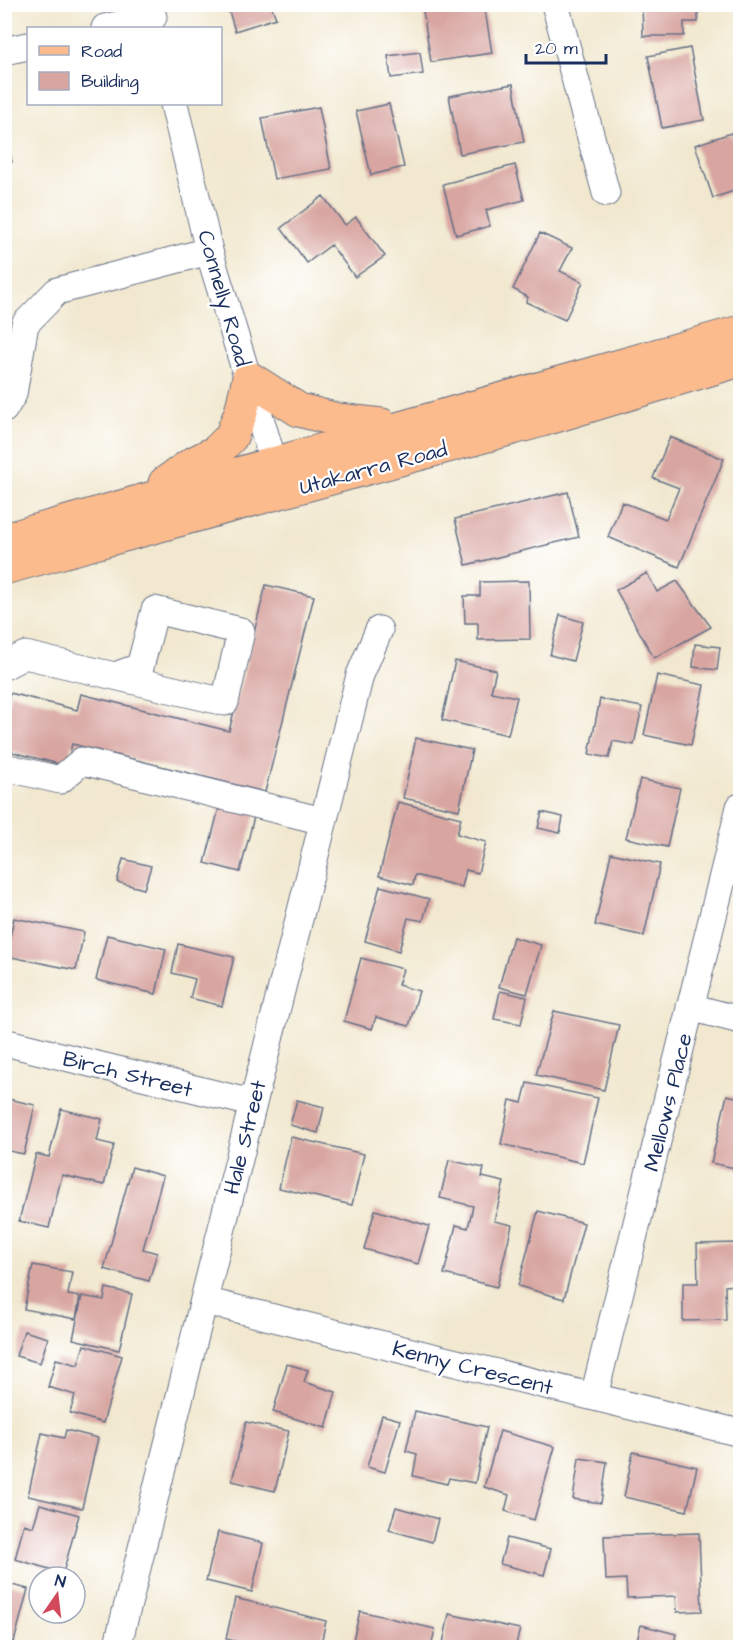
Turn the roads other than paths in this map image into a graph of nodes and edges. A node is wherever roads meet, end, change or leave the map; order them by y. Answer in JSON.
{"nodes":[{"id":1,"x":555,"y":4,"type":"edge"},
{"id":2,"x":153,"y":17,"type":"edge"},
{"id":3,"x":109,"y":27,"type":"edge"},
{"id":4,"x":27,"y":46,"type":"edge"},
{"id":5,"x":4,"y":51,"type":"edge"},
{"id":6,"x":174,"y":105,"type":"edge"},
{"id":7,"x":606,"y":193,"type":"dead end"},
{"id":8,"x":209,"y":251,"type":"junction"},
{"id":9,"x":741,"y":332,"type":"edge"},
{"id":10,"x":741,"y":360,"type":"edge"},
{"id":11,"x":249,"y":378,"type":"junction"},
{"id":12,"x":4,"y":409,"type":"edge"},
{"id":13,"x":399,"y":427,"type":"junction"},
{"id":14,"x":279,"y":477,"type":"junction"},
{"id":15,"x":138,"y":516,"type":"junction"},
{"id":16,"x":4,"y":540,"type":"edge"},
{"id":17,"x":4,"y":568,"type":"edge"},
{"id":18,"x":4,"y":582,"type":"edge"},
{"id":19,"x":379,"y":630,"type":"dead end"},
{"id":20,"x":4,"y":666,"type":"edge"},
{"id":21,"x":118,"y":675,"type":"junction"},
{"id":22,"x":4,"y":767,"type":"edge"},
{"id":23,"x":741,"y":807,"type":"edge"},
{"id":24,"x":323,"y":821,"type":"junction"},
{"id":25,"x":690,"y":1007,"type":"junction"},
{"id":26,"x":741,"y":1020,"type":"edge"},
{"id":27,"x":4,"y":1042,"type":"edge"},
{"id":28,"x":252,"y":1103,"type":"junction"},
{"id":29,"x":205,"y":1301,"type":"junction"},
{"id":30,"x":594,"y":1396,"type":"junction"},
{"id":31,"x":741,"y":1433,"type":"edge"},
{"id":32,"x":117,"y":1647,"type":"edge"}],
"edges":[{"from":1,"to":7,"type":"street"},
{"from":2,"to":3,"type":"street"},
{"from":4,"to":5,"type":"street"},
{"from":6,"to":8,"type":"street","name":"Connelly Road"},
{"from":8,"to":11,"type":"street","name":"Connelly Road"},
{"from":8,"to":12,"type":"street"},
{"from":9,"to":13,"type":"main road","name":"Utakarra Road"},
{"from":10,"to":14,"type":"main road","name":"Utakarra Road"},
{"from":11,"to":13,"type":"main road"},
{"from":11,"to":14,"type":"street","name":"Connelly Road"},
{"from":11,"to":15,"type":"main road"},
{"from":13,"to":14,"type":"main road","name":"Utakarra Road"},
{"from":14,"to":15,"type":"main road","name":"Utakarra Road"},
{"from":15,"to":16,"type":"main road","name":"Utakarra Road"},
{"from":15,"to":17,"type":"main road","name":"Utakarra Road"},
{"from":15,"to":18,"type":"main road"},
{"from":19,"to":24,"type":"street","name":"Hale Street"},
{"from":20,"to":21,"type":"street"},
{"from":21,"to":21,"type":"street"},
{"from":22,"to":24,"type":"street"},
{"from":23,"to":25,"type":"street","name":"Mellows Place"},
{"from":24,"to":28,"type":"street","name":"Hale Street"},
{"from":25,"to":26,"type":"street"},
{"from":25,"to":30,"type":"street","name":"Mellows Place"},
{"from":27,"to":28,"type":"street","name":"Birch Street"},
{"from":28,"to":29,"type":"street","name":"Hale Street"},
{"from":29,"to":30,"type":"street","name":"Kenny Crescent"},
{"from":29,"to":32,"type":"street","name":"Hale Street"},
{"from":30,"to":31,"type":"street","name":"Kenny Crescent"}]}
